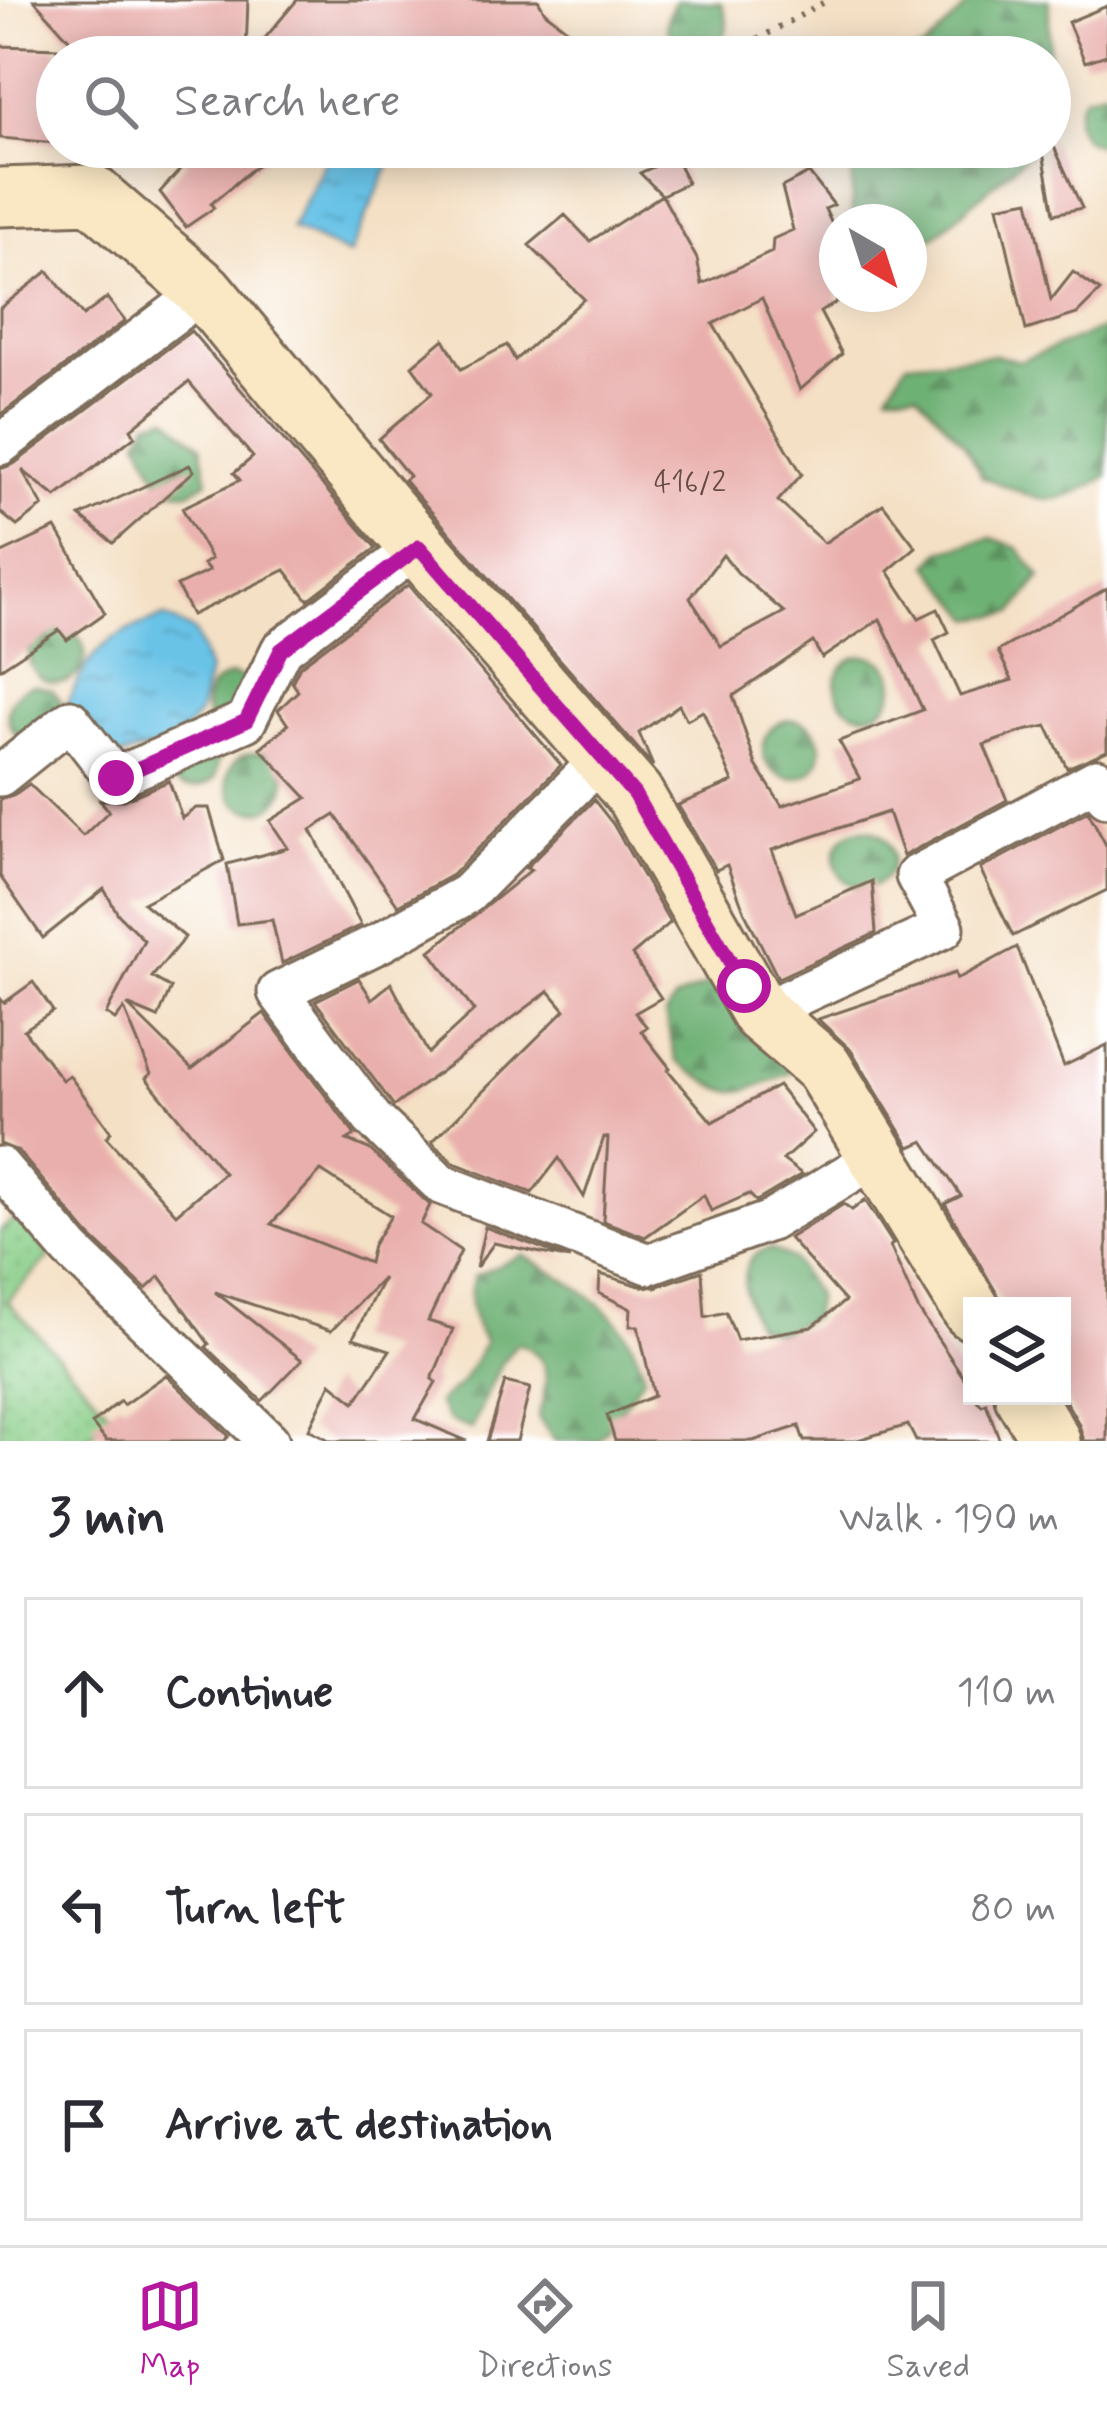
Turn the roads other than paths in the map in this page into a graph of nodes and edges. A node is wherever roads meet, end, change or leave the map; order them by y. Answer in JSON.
{"nodes":[{"id":1,"x":0,"y":196,"type":"edge"},
{"id":2,"x":204,"y":291,"type":"junction"},
{"id":3,"x":0,"y":445,"type":"edge"},
{"id":4,"x":419,"y":547,"type":"junction"},
{"id":5,"x":602,"y":758,"type":"junction"},
{"id":6,"x":0,"y":776,"type":"edge"},
{"id":7,"x":1107,"y":797,"type":"edge"},
{"id":8,"x":760,"y":1013,"type":"junction"},
{"id":9,"x":878,"y":1156,"type":"junction"},
{"id":10,"x":0,"y":1167,"type":"edge"},
{"id":11,"x":964,"y":1297,"type":"edge"},
{"id":12,"x":1029,"y":1405,"type":"edge"},
{"id":13,"x":269,"y":1441,"type":"edge"},
{"id":14,"x":1051,"y":1441,"type":"edge"}],
"edges":[{"from":1,"to":2,"type":"street"},
{"from":2,"to":3,"type":"street"},
{"from":2,"to":4,"type":"street"},
{"from":4,"to":5,"type":"street"},
{"from":4,"to":6,"type":"street"},
{"from":5,"to":8,"type":"street"},
{"from":5,"to":9,"type":"street"},
{"from":7,"to":8,"type":"street"},
{"from":8,"to":9,"type":"street"},
{"from":9,"to":11,"type":"street"},
{"from":10,"to":13,"type":"street"},
{"from":12,"to":14,"type":"street"}]}
